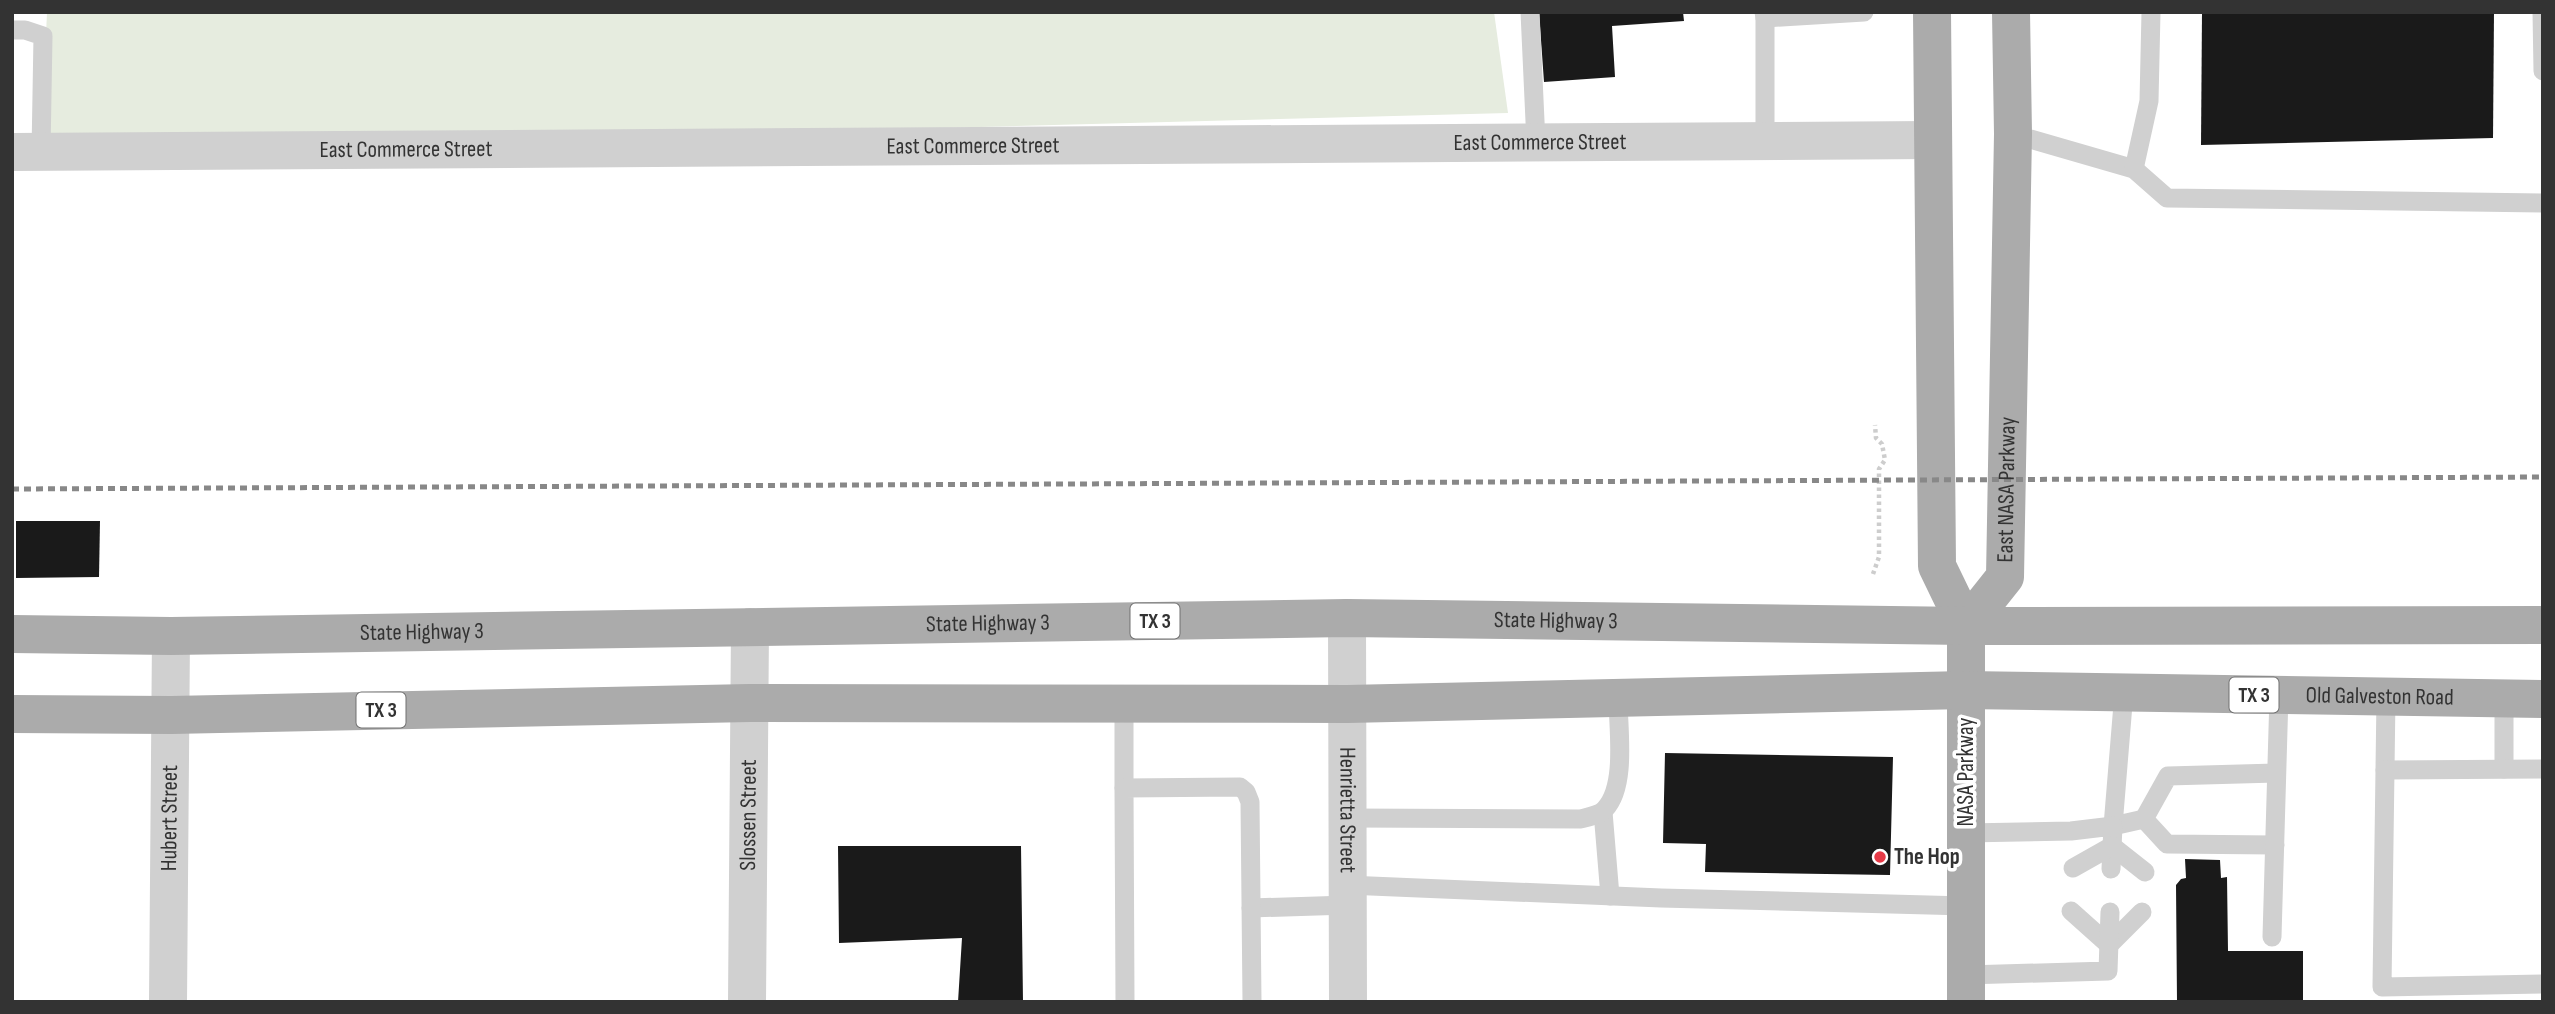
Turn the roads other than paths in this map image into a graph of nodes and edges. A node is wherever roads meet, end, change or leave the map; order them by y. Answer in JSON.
{"nodes":[{"id":1,"x":1530,"y":12,"type":"edge"},
{"id":2,"x":1864,"y":12,"type":"edge"},
{"id":3,"x":1932,"y":12,"type":"edge"},
{"id":4,"x":2011,"y":12,"type":"edge"},
{"id":5,"x":2151,"y":12,"type":"edge"},
{"id":6,"x":2542,"y":12,"type":"edge"},
{"id":7,"x":1765,"y":15,"type":"edge"},
{"id":8,"x":12,"y":30,"type":"edge"},
{"id":9,"x":2543,"y":71,"type":"edge"},
{"id":10,"x":2013,"y":134,"type":"junction"},
{"id":11,"x":1932,"y":140,"type":"junction"},
{"id":12,"x":1765,"y":141,"type":"junction"},
{"id":13,"x":1536,"y":143,"type":"junction"},
{"id":14,"x":27,"y":152,"type":"edge"},
{"id":15,"x":2134,"y":169,"type":"junction"},
{"id":16,"x":2543,"y":203,"type":"edge"},
{"id":17,"x":1347,"y":618,"type":"junction"},
{"id":18,"x":2543,"y":625,"type":"edge"},
{"id":19,"x":750,"y":626,"type":"junction"},
{"id":20,"x":1966,"y":626,"type":"junction"},
{"id":21,"x":12,"y":634,"type":"edge"},
{"id":22,"x":172,"y":636,"type":"junction"},
{"id":23,"x":1965,"y":690,"type":"junction"},
{"id":24,"x":2124,"y":692,"type":"junction"},
{"id":25,"x":2279,"y":695,"type":"junction"},
{"id":26,"x":2386,"y":697,"type":"junction"},
{"id":27,"x":1618,"y":698,"type":"junction"},
{"id":28,"x":2504,"y":699,"type":"junction"},
{"id":29,"x":2543,"y":699,"type":"edge"},
{"id":30,"x":750,"y":703,"type":"junction"},
{"id":31,"x":1124,"y":704,"type":"junction"},
{"id":32,"x":1347,"y":704,"type":"junction"},
{"id":33,"x":12,"y":715,"type":"edge"},
{"id":34,"x":171,"y":715,"type":"junction"},
{"id":35,"x":2504,"y":769,"type":"junction"},
{"id":36,"x":2543,"y":769,"type":"edge"},
{"id":37,"x":2385,"y":771,"type":"junction"},
{"id":38,"x":2276,"y":773,"type":"junction"},
{"id":39,"x":1124,"y":788,"type":"junction"},
{"id":40,"x":1603,"y":812,"type":"junction"},
{"id":41,"x":1348,"y":818,"type":"junction"},
{"id":42,"x":2144,"y":819,"type":"junction"},
{"id":43,"x":1966,"y":833,"type":"junction"},
{"id":44,"x":2112,"y":836,"type":"junction"},
{"id":45,"x":2275,"y":845,"type":"junction"},
{"id":46,"x":2073,"y":868,"type":"dead end"},
{"id":47,"x":2111,"y":869,"type":"dead end"},
{"id":48,"x":2145,"y":872,"type":"dead end"},
{"id":49,"x":1347,"y":895,"type":"junction"},
{"id":50,"x":1609,"y":896,"type":"junction"},
{"id":51,"x":1966,"y":906,"type":"junction"},
{"id":52,"x":1251,"y":908,"type":"junction"},
{"id":53,"x":2071,"y":911,"type":"dead end"},
{"id":54,"x":2110,"y":912,"type":"dead end"},
{"id":55,"x":2142,"y":912,"type":"dead end"},
{"id":56,"x":2272,"y":937,"type":"dead end"},
{"id":57,"x":2109,"y":945,"type":"junction"},
{"id":58,"x":2543,"y":984,"type":"edge"},
{"id":59,"x":1966,"y":988,"type":"edge"},
{"id":60,"x":168,"y":1002,"type":"edge"},
{"id":61,"x":747,"y":1002,"type":"edge"},
{"id":62,"x":1125,"y":1002,"type":"edge"},
{"id":63,"x":1252,"y":1002,"type":"edge"},
{"id":64,"x":1348,"y":1002,"type":"edge"}],
"edges":[{"from":1,"to":13,"type":"lane"},
{"from":2,"to":7,"type":"lane"},
{"from":3,"to":11,"type":"main road"},
{"from":4,"to":10,"type":"main road","name":"East NASA Parkway"},
{"from":5,"to":15,"type":"lane"},
{"from":6,"to":9,"type":"lane"},
{"from":7,"to":12,"type":"lane"},
{"from":8,"to":14,"type":"lane"},
{"from":10,"to":15,"type":"lane"},
{"from":10,"to":20,"type":"main road","name":"East NASA Parkway"},
{"from":11,"to":12,"type":"street","name":"East Commerce Street"},
{"from":11,"to":20,"type":"main road"},
{"from":12,"to":13,"type":"street","name":"East Commerce Street"},
{"from":13,"to":14,"type":"street","name":"East Commerce Street"},
{"from":15,"to":16,"type":"lane"},
{"from":17,"to":19,"type":"main road","name":"State Highway 3","number":"TX 3"},
{"from":17,"to":20,"type":"main road","name":"State Highway 3","number":"TX 3"},
{"from":17,"to":32,"type":"street","name":"Henrietta Street"},
{"from":18,"to":20,"type":"main road","number":"TX 3"},
{"from":19,"to":22,"type":"main road","name":"State Highway 3","number":"TX 3"},
{"from":19,"to":30,"type":"street","name":"Slossen Street"},
{"from":20,"to":23,"type":"main road","name":"NASA Parkway"},
{"from":21,"to":22,"type":"main road","name":"State Highway 3","number":"TX 3"},
{"from":22,"to":34,"type":"street","name":"Hubert Street"},
{"from":23,"to":24,"type":"main road","name":"Old Galveston Road","number":"TX 3"},
{"from":23,"to":27,"type":"main road","number":"TX 3"},
{"from":23,"to":43,"type":"main road","name":"NASA Parkway"},
{"from":24,"to":25,"type":"main road","name":"Old Galveston Road","number":"TX 3"},
{"from":24,"to":44,"type":"lane"},
{"from":25,"to":26,"type":"main road","name":"Old Galveston Road","number":"TX 3"},
{"from":25,"to":38,"type":"lane"},
{"from":26,"to":28,"type":"main road","name":"Old Galveston Road","number":"TX 3"},
{"from":26,"to":37,"type":"lane"},
{"from":27,"to":32,"type":"main road","number":"TX 3"},
{"from":27,"to":40,"type":"lane"},
{"from":28,"to":29,"type":"main road","name":"Old Galveston Road","number":"TX 3"},
{"from":28,"to":35,"type":"lane"},
{"from":30,"to":31,"type":"main road","number":"TX 3"},
{"from":30,"to":34,"type":"main road","number":"TX 3"},
{"from":30,"to":61,"type":"street","name":"Slossen Street"},
{"from":31,"to":32,"type":"main road","number":"TX 3"},
{"from":31,"to":39,"type":"lane"},
{"from":32,"to":41,"type":"street","name":"Henrietta Street"},
{"from":33,"to":34,"type":"main road","number":"TX 3"},
{"from":34,"to":60,"type":"street","name":"Hubert Street"},
{"from":35,"to":36,"type":"lane"},
{"from":35,"to":37,"type":"lane"},
{"from":37,"to":58,"type":"lane"},
{"from":38,"to":42,"type":"lane"},
{"from":38,"to":45,"type":"lane"},
{"from":39,"to":52,"type":"lane"},
{"from":39,"to":62,"type":"lane"},
{"from":40,"to":41,"type":"lane"},
{"from":40,"to":50,"type":"lane"},
{"from":41,"to":49,"type":"street","name":"Henrietta Street"},
{"from":42,"to":44,"type":"lane"},
{"from":42,"to":45,"type":"lane"},
{"from":43,"to":44,"type":"lane"},
{"from":43,"to":51,"type":"main road","name":"NASA Parkway"},
{"from":44,"to":46,"type":"lane"},
{"from":44,"to":47,"type":"lane"},
{"from":44,"to":48,"type":"lane"},
{"from":45,"to":56,"type":"lane"},
{"from":49,"to":50,"type":"lane"},
{"from":49,"to":52,"type":"lane"},
{"from":49,"to":64,"type":"street","name":"Henrietta Street"},
{"from":50,"to":51,"type":"lane"},
{"from":51,"to":59,"type":"main road","name":"NASA Parkway"},
{"from":52,"to":63,"type":"lane"},
{"from":53,"to":57,"type":"lane"},
{"from":54,"to":57,"type":"lane"},
{"from":55,"to":57,"type":"lane"},
{"from":57,"to":59,"type":"lane"}]}
